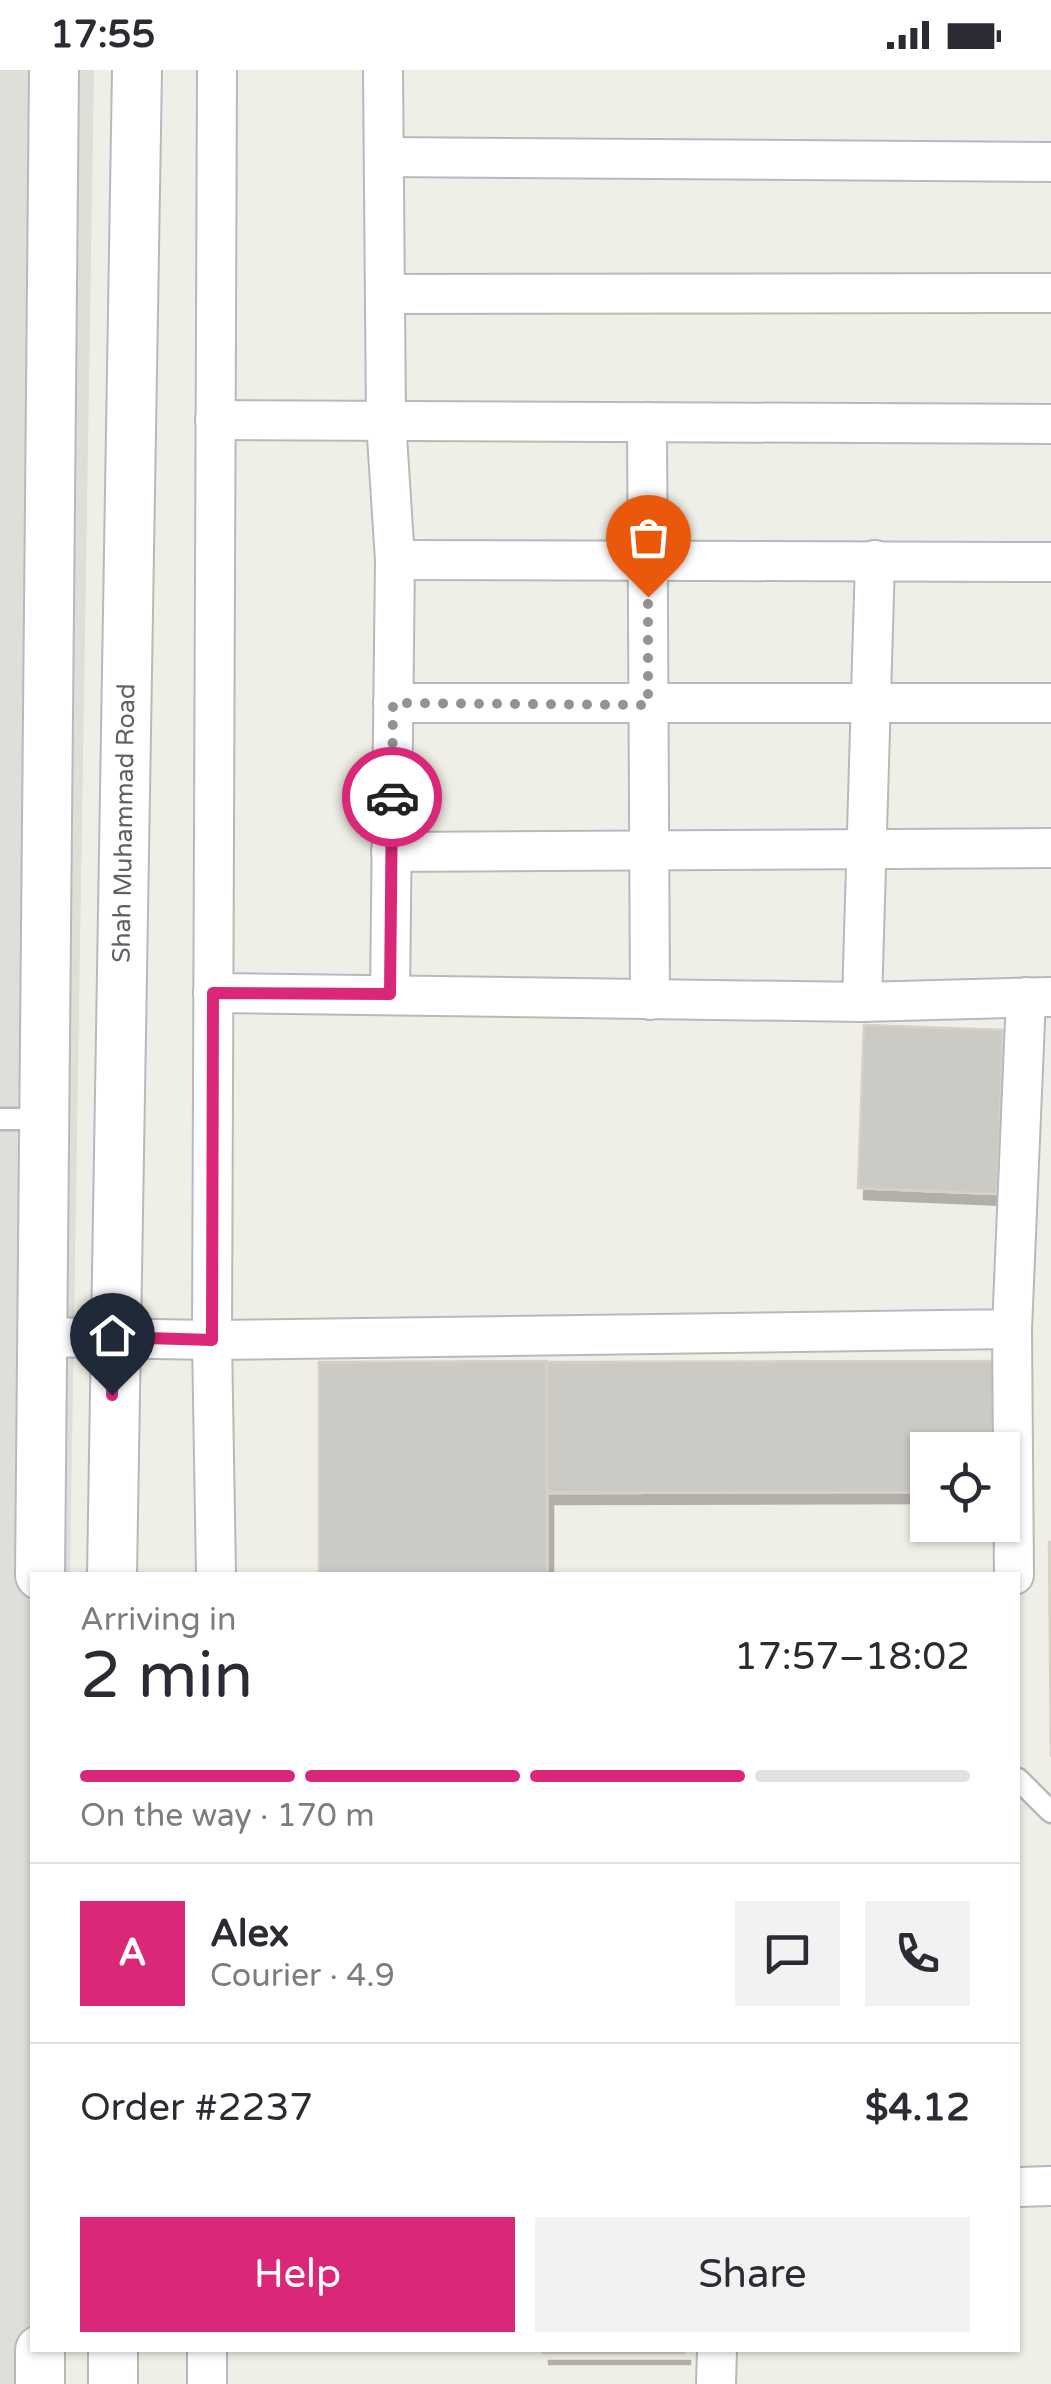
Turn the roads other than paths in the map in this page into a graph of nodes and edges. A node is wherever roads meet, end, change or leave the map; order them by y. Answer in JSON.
{"nodes":[{"id":1,"x":54,"y":70,"type":"edge"},
{"id":2,"x":137,"y":70,"type":"edge"},
{"id":3,"x":217,"y":70,"type":"edge"},
{"id":4,"x":383,"y":70,"type":"edge"},
{"id":5,"x":384,"y":156,"type":"junction"},
{"id":6,"x":1051,"y":162,"type":"edge"},
{"id":7,"x":1051,"y":293,"type":"edge"},
{"id":8,"x":385,"y":294,"type":"junction"},
{"id":9,"x":216,"y":420,"type":"junction"},
{"id":10,"x":386,"y":421,"type":"junction"},
{"id":11,"x":647,"y":422,"type":"junction"},
{"id":12,"x":1051,"y":424,"type":"edge"},
{"id":13,"x":396,"y":560,"type":"junction"},
{"id":14,"x":875,"y":560,"type":"junction"},
{"id":15,"x":648,"y":561,"type":"junction"},
{"id":16,"x":1051,"y":562,"type":"edge"},
{"id":17,"x":393,"y":703,"type":"junction"},
{"id":18,"x":1051,"y":703,"type":"edge"},
{"id":19,"x":648,"y":705,"type":"junction"},
{"id":20,"x":872,"y":705,"type":"junction"},
{"id":21,"x":1051,"y":848,"type":"edge"},
{"id":22,"x":869,"y":850,"type":"junction"},
{"id":23,"x":391,"y":852,"type":"junction"},
{"id":24,"x":649,"y":853,"type":"junction"},
{"id":25,"x":213,"y":993,"type":"junction"},
{"id":26,"x":390,"y":994,"type":"junction"},
{"id":27,"x":1039,"y":997,"type":"edge"},
{"id":28,"x":650,"y":1000,"type":"junction"},
{"id":29,"x":862,"y":1002,"type":"junction"},
{"id":30,"x":22,"y":1119,"type":"edge"},
{"id":31,"x":1036,"y":1158,"type":"edge"},
{"id":32,"x":1012,"y":1329,"type":"junction"},
{"id":33,"x":40,"y":1337,"type":"junction"},
{"id":34,"x":114,"y":1337,"type":"junction"},
{"id":35,"x":212,"y":1340,"type":"junction"},
{"id":36,"x":1034,"y":1474,"type":"edge"},
{"id":37,"x":40,"y":1572,"type":"edge"},
{"id":38,"x":112,"y":1572,"type":"edge"},
{"id":39,"x":216,"y":1572,"type":"edge"},
{"id":40,"x":1015,"y":1572,"type":"edge"},
{"id":41,"x":1020,"y":1782,"type":"edge"},
{"id":42,"x":1051,"y":1812,"type":"edge"},
{"id":43,"x":1051,"y":2186,"type":"edge"},
{"id":44,"x":1020,"y":2188,"type":"edge"},
{"id":45,"x":40,"y":2352,"type":"edge"},
{"id":46,"x":113,"y":2352,"type":"edge"},
{"id":47,"x":207,"y":2352,"type":"edge"},
{"id":48,"x":716,"y":2352,"type":"edge"},
{"id":49,"x":40,"y":2384,"type":"edge"},
{"id":50,"x":113,"y":2384,"type":"edge"},
{"id":51,"x":207,"y":2384,"type":"edge"},
{"id":52,"x":716,"y":2384,"type":"edge"}],
"edges":[{"from":1,"to":30,"type":"street"},
{"from":2,"to":34,"type":"street","name":"Shah Muhammad Road"},
{"from":3,"to":9,"type":"street"},
{"from":4,"to":5,"type":"street"},
{"from":5,"to":6,"type":"street"},
{"from":5,"to":8,"type":"street"},
{"from":7,"to":8,"type":"street"},
{"from":8,"to":10,"type":"street"},
{"from":9,"to":10,"type":"street"},
{"from":9,"to":25,"type":"street"},
{"from":10,"to":11,"type":"street"},
{"from":10,"to":13,"type":"street"},
{"from":11,"to":12,"type":"street"},
{"from":11,"to":15,"type":"street"},
{"from":13,"to":15,"type":"street"},
{"from":13,"to":17,"type":"street"},
{"from":14,"to":15,"type":"street"},
{"from":14,"to":16,"type":"street"},
{"from":14,"to":20,"type":"street"},
{"from":15,"to":19,"type":"street"},
{"from":17,"to":19,"type":"street"},
{"from":17,"to":23,"type":"street"},
{"from":18,"to":20,"type":"street"},
{"from":19,"to":20,"type":"street"},
{"from":19,"to":24,"type":"street"},
{"from":20,"to":22,"type":"street"},
{"from":21,"to":22,"type":"street"},
{"from":22,"to":24,"type":"street"},
{"from":22,"to":29,"type":"street"},
{"from":23,"to":24,"type":"street"},
{"from":23,"to":26,"type":"street"},
{"from":24,"to":28,"type":"street"},
{"from":25,"to":26,"type":"street"},
{"from":25,"to":35,"type":"street"},
{"from":26,"to":28,"type":"street"},
{"from":27,"to":29,"type":"street"},
{"from":27,"to":31,"type":"street"},
{"from":28,"to":29,"type":"street"},
{"from":30,"to":33,"type":"street"},
{"from":31,"to":32,"type":"street"},
{"from":32,"to":35,"type":"street"},
{"from":32,"to":36,"type":"street"},
{"from":33,"to":34,"type":"street"},
{"from":33,"to":37,"type":"street"},
{"from":34,"to":35,"type":"street"},
{"from":34,"to":38,"type":"street","name":"Shah Muhammad Road"},
{"from":35,"to":39,"type":"street"},
{"from":36,"to":40,"type":"street"},
{"from":41,"to":42,"type":"lane"},
{"from":43,"to":44,"type":"street"},
{"from":45,"to":49,"type":"street"},
{"from":46,"to":50,"type":"street"},
{"from":47,"to":51,"type":"street"},
{"from":48,"to":52,"type":"street"}]}
